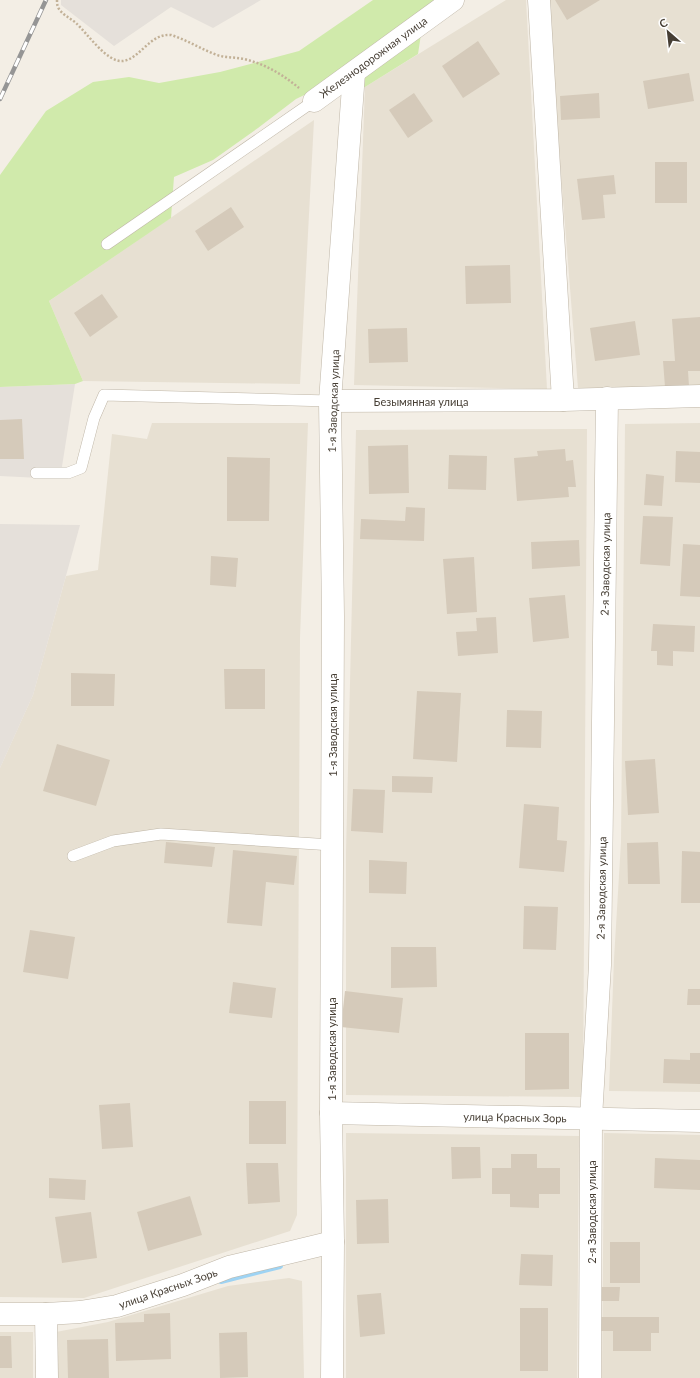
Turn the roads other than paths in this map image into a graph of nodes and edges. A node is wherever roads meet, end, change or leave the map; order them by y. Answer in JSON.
{"nodes":[{"id":1,"x":453,"y":0,"type":"edge"},
{"id":2,"x":539,"y":0,"type":"edge"},
{"id":3,"x":354,"y":73,"type":"junction"},
{"id":4,"x":314,"y":101,"type":"joint"},
{"id":5,"x":107,"y":244,"type":"dead end"},
{"id":6,"x":700,"y":396,"type":"edge"},
{"id":7,"x":607,"y":398,"type":"junction"},
{"id":8,"x":562,"y":400,"type":"junction"},
{"id":9,"x":330,"y":401,"type":"junction"},
{"id":10,"x":36,"y":473,"type":"dead end"},
{"id":11,"x":332,"y":846,"type":"junction"},
{"id":12,"x":73,"y":856,"type":"dead end"},
{"id":13,"x":331,"y":1113,"type":"junction"},
{"id":14,"x":591,"y":1118,"type":"junction"},
{"id":15,"x":700,"y":1121,"type":"edge"},
{"id":16,"x":333,"y":1242,"type":"junction"},
{"id":17,"x":0,"y":1314,"type":"edge"},
{"id":18,"x":46,"y":1321,"type":"junction"},
{"id":19,"x":47,"y":1378,"type":"edge"},
{"id":20,"x":332,"y":1378,"type":"edge"},
{"id":21,"x":590,"y":1378,"type":"edge"}],
"edges":[{"from":1,"to":3,"type":"street","name":"Железнодорожная улица"},
{"from":2,"to":8,"type":"street"},
{"from":3,"to":4,"type":"street","name":"Железнодорожная улица"},
{"from":3,"to":9,"type":"street","name":"1-я Заводская улица"},
{"from":4,"to":5,"type":"lane"},
{"from":6,"to":7,"type":"street","name":"Безымянная улица"},
{"from":7,"to":8,"type":"street","name":"Безымянная улица"},
{"from":7,"to":14,"type":"street","name":"2-я Заводская улица"},
{"from":8,"to":9,"type":"street","name":"Безымянная улица"},
{"from":9,"to":10,"type":"lane","name":"Безымянная улица"},
{"from":9,"to":11,"type":"street","name":"1-я Заводская улица"},
{"from":11,"to":12,"type":"lane"},
{"from":11,"to":13,"type":"street","name":"1-я Заводская улица"},
{"from":13,"to":14,"type":"street","name":"улица Красных Зорь"},
{"from":13,"to":16,"type":"street","name":"1-я Заводская улица"},
{"from":14,"to":15,"type":"street","name":"улица Красных Зорь"},
{"from":14,"to":21,"type":"street","name":"2-я Заводская улица"},
{"from":16,"to":18,"type":"street","name":"улица Красных Зорь"},
{"from":16,"to":20,"type":"street","name":"1-я Заводская улица"},
{"from":17,"to":18,"type":"street","name":"улица Красных Зорь"},
{"from":18,"to":19,"type":"street"}]}
